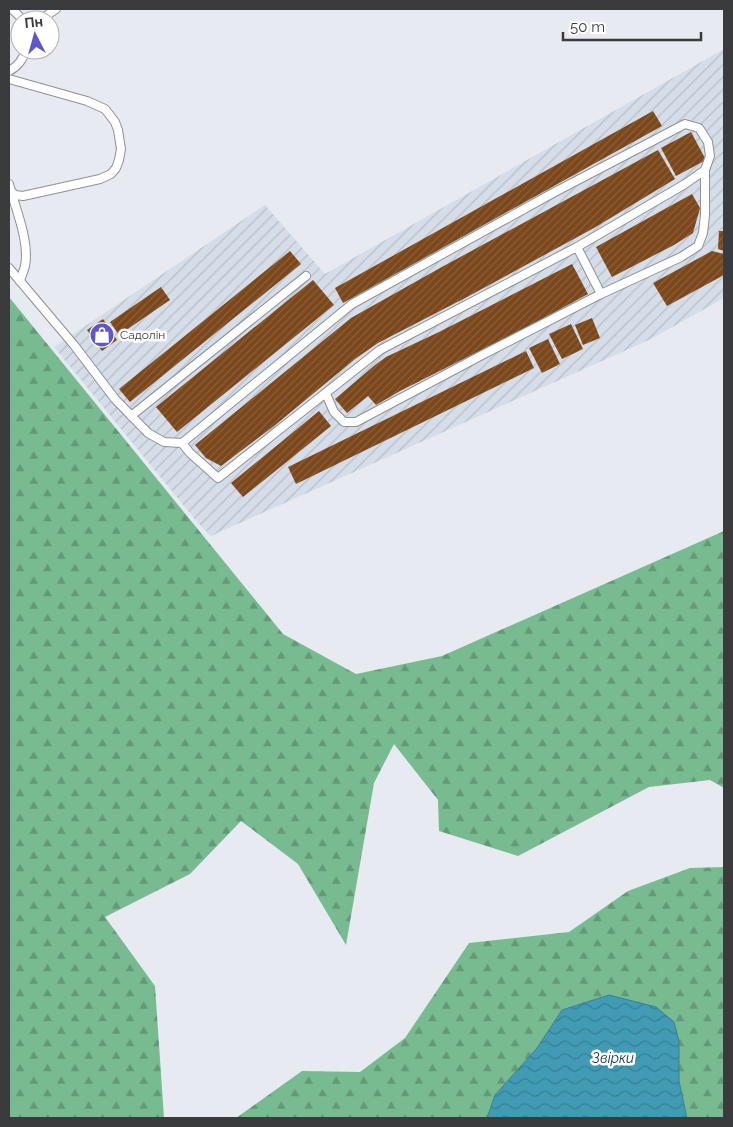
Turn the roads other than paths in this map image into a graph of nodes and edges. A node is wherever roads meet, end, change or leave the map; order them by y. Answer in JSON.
{"nodes":[{"id":1,"x":21,"y":60,"type":"edge"},
{"id":2,"x":9,"y":72,"type":"edge"},
{"id":3,"x":9,"y":79,"type":"edge"},
{"id":4,"x":705,"y":170,"type":"junction"},
{"id":5,"x":9,"y":189,"type":"edge"},
{"id":6,"x":9,"y":208,"type":"edge"},
{"id":7,"x":577,"y":247,"type":"junction"},
{"id":8,"x":9,"y":268,"type":"edge"},
{"id":9,"x":306,"y":276,"type":"dead end"},
{"id":10,"x":20,"y":281,"type":"junction"},
{"id":11,"x":601,"y":294,"type":"junction"},
{"id":12,"x":326,"y":394,"type":"junction"},
{"id":13,"x":131,"y":416,"type":"junction"},
{"id":14,"x":182,"y":442,"type":"junction"}],
"edges":[{"from":1,"to":2,"type":"lane"},
{"from":3,"to":5,"type":"lane"},
{"from":4,"to":7,"type":"lane"},
{"from":4,"to":11,"type":"lane"},
{"from":4,"to":14,"type":"lane"},
{"from":5,"to":6,"type":"lane"},
{"from":5,"to":10,"type":"lane"},
{"from":7,"to":11,"type":"lane"},
{"from":7,"to":12,"type":"lane"},
{"from":8,"to":10,"type":"lane"},
{"from":9,"to":13,"type":"lane"},
{"from":10,"to":13,"type":"lane"},
{"from":11,"to":12,"type":"lane"},
{"from":12,"to":14,"type":"lane"},
{"from":13,"to":14,"type":"lane"}]}
